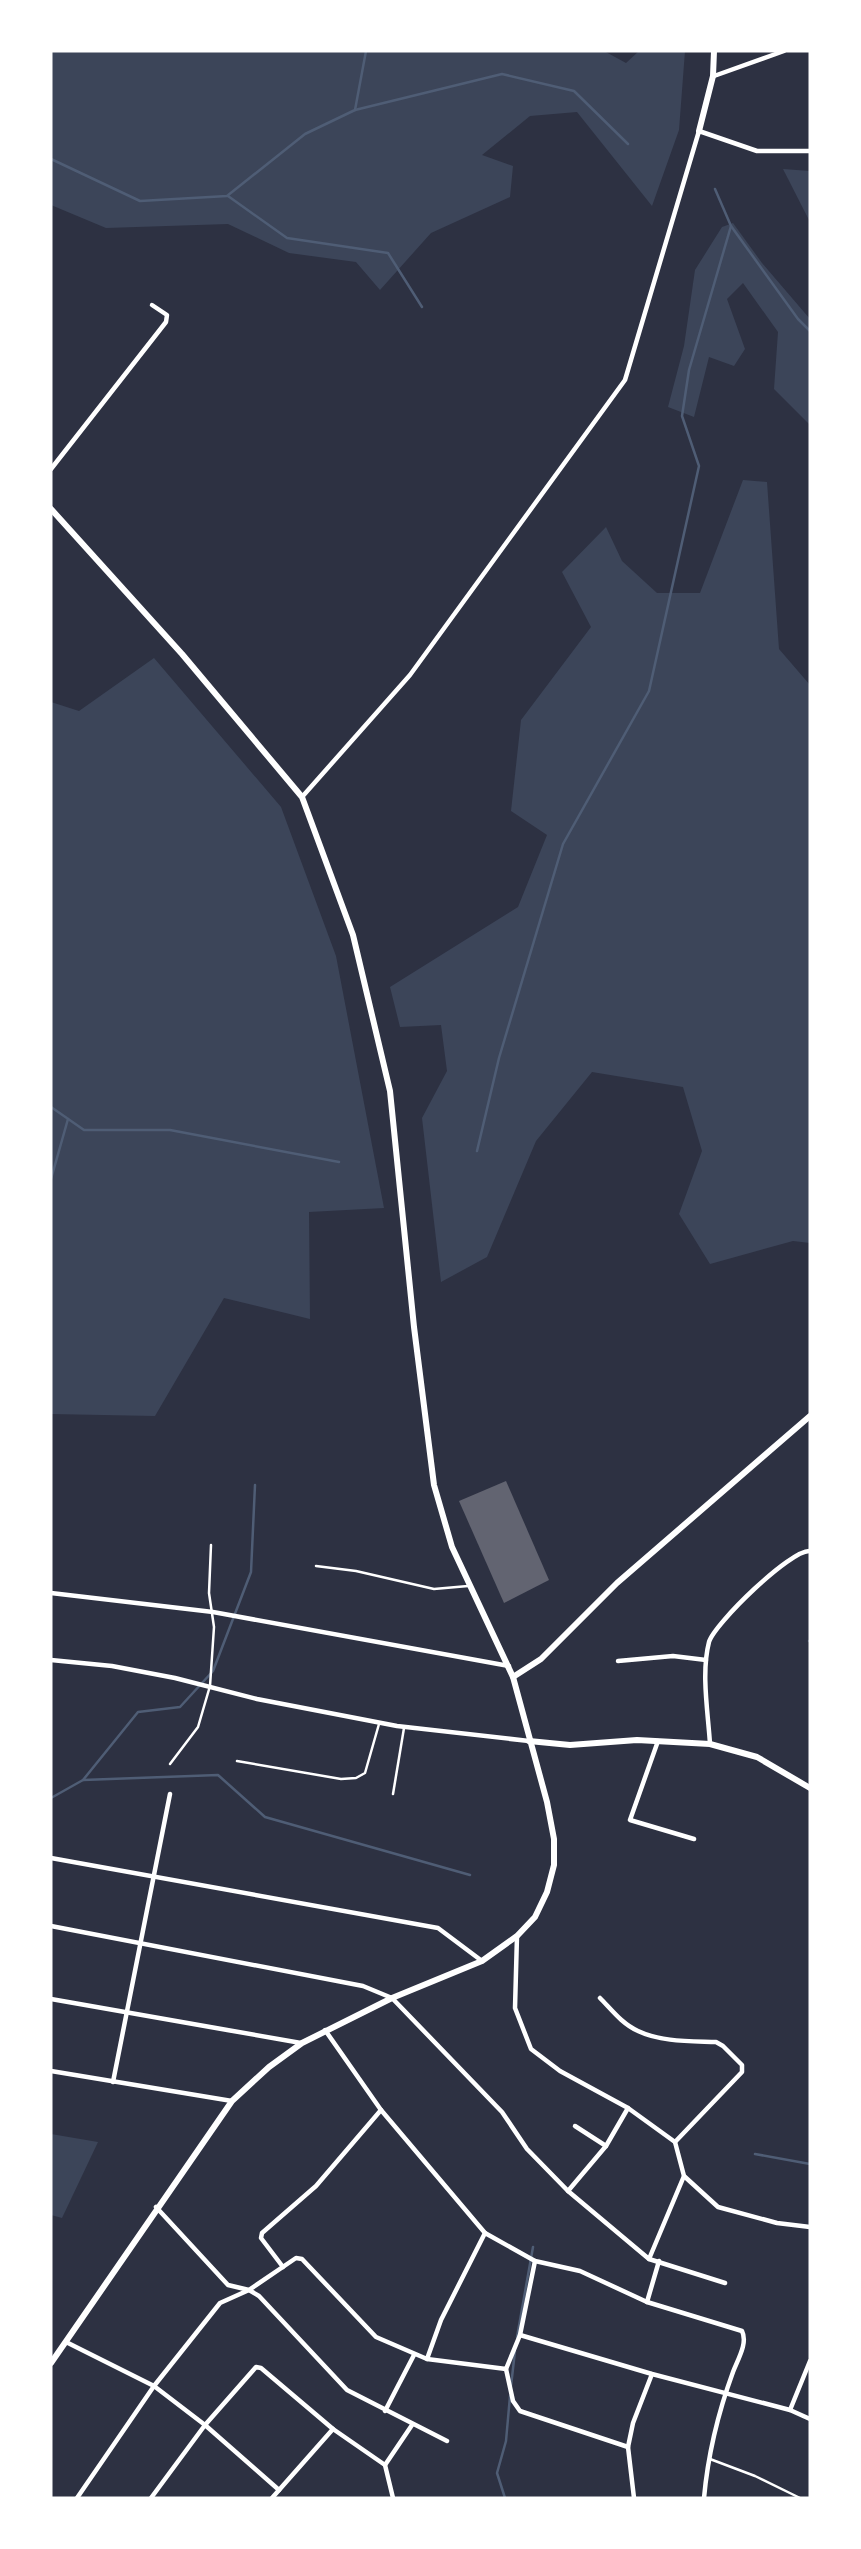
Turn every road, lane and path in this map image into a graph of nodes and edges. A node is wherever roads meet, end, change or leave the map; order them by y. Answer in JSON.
{"nodes":[{"id":1,"x":714,"y":51,"type":"edge"},
{"id":2,"x":784,"y":51,"type":"edge"},
{"id":3,"x":713,"y":76,"type":"junction"},
{"id":4,"x":699,"y":131,"type":"junction"},
{"id":5,"x":810,"y":151,"type":"edge"},
{"id":6,"x":152,"y":304,"type":"dead end"},
{"id":7,"x":51,"y":469,"type":"edge"},
{"id":8,"x":51,"y":509,"type":"edge"},
{"id":9,"x":302,"y":797,"type":"junction"},
{"id":10,"x":810,"y":1416,"type":"edge"},
{"id":11,"x":211,"y":1545,"type":"dead end"},
{"id":12,"x":810,"y":1551,"type":"edge"},
{"id":13,"x":316,"y":1566,"type":"dead end"},
{"id":14,"x":471,"y":1586,"type":"junction"},
{"id":15,"x":51,"y":1593,"type":"edge"},
{"id":16,"x":213,"y":1612,"type":"junction"},
{"id":17,"x":51,"y":1660,"type":"edge"},
{"id":18,"x":706,"y":1660,"type":"junction"},
{"id":19,"x":618,"y":1661,"type":"dead end"},
{"id":20,"x":510,"y":1667,"type":"junction"},
{"id":21,"x":513,"y":1677,"type":"junction"},
{"id":22,"x":209,"y":1686,"type":"junction"},
{"id":23,"x":379,"y":1723,"type":"junction"},
{"id":24,"x":404,"y":1727,"type":"junction"},
{"id":25,"x":529,"y":1741,"type":"junction"},
{"id":26,"x":658,"y":1741,"type":"junction"},
{"id":27,"x":710,"y":1744,"type":"junction"},
{"id":28,"x":237,"y":1760,"type":"dead end"},
{"id":29,"x":170,"y":1764,"type":"dead end"},
{"id":30,"x":810,"y":1788,"type":"edge"},
{"id":31,"x":170,"y":1794,"type":"dead end"},
{"id":32,"x":393,"y":1794,"type":"dead end"},
{"id":33,"x":694,"y":1839,"type":"dead end"},
{"id":34,"x":51,"y":1858,"type":"edge"},
{"id":35,"x":154,"y":1876,"type":"junction"},
{"id":36,"x":51,"y":1926,"type":"edge"},
{"id":37,"x":517,"y":1936,"type":"junction"},
{"id":38,"x":139,"y":1942,"type":"junction"},
{"id":39,"x":482,"y":1961,"type":"junction"},
{"id":40,"x":392,"y":1997,"type":"junction"},
{"id":41,"x":51,"y":1998,"type":"edge"},
{"id":42,"x":600,"y":1998,"type":"dead end"},
{"id":43,"x":126,"y":2012,"type":"junction"},
{"id":44,"x":325,"y":2030,"type":"junction"},
{"id":45,"x":302,"y":2043,"type":"junction"},
{"id":46,"x":51,"y":2071,"type":"edge"},
{"id":47,"x":113,"y":2082,"type":"junction"},
{"id":48,"x":232,"y":2101,"type":"junction"},
{"id":49,"x":628,"y":2108,"type":"junction"},
{"id":50,"x":381,"y":2110,"type":"junction"},
{"id":51,"x":575,"y":2126,"type":"dead end"},
{"id":52,"x":675,"y":2142,"type":"junction"},
{"id":53,"x":606,"y":2146,"type":"junction"},
{"id":54,"x":684,"y":2176,"type":"junction"},
{"id":55,"x":568,"y":2191,"type":"junction"},
{"id":56,"x":156,"y":2207,"type":"junction"},
{"id":57,"x":810,"y":2227,"type":"edge"},
{"id":58,"x":485,"y":2233,"type":"junction"},
{"id":59,"x":649,"y":2259,"type":"junction"},
{"id":60,"x":536,"y":2261,"type":"junction"},
{"id":61,"x":659,"y":2261,"type":"junction"},
{"id":62,"x":283,"y":2267,"type":"junction"},
{"id":63,"x":725,"y":2283,"type":"dead end"},
{"id":64,"x":249,"y":2290,"type":"junction"},
{"id":65,"x":647,"y":2302,"type":"junction"},
{"id":66,"x":520,"y":2335,"type":"junction"},
{"id":67,"x":66,"y":2342,"type":"junction"},
{"id":68,"x":414,"y":2355,"type":"junction"},
{"id":69,"x":427,"y":2359,"type":"junction"},
{"id":70,"x":810,"y":2361,"type":"edge"},
{"id":71,"x":51,"y":2363,"type":"edge"},
{"id":72,"x":506,"y":2369,"type":"junction"},
{"id":73,"x":652,"y":2374,"type":"junction"},
{"id":74,"x":154,"y":2386,"type":"junction"},
{"id":75,"x":726,"y":2393,"type":"junction"},
{"id":76,"x":790,"y":2410,"type":"junction"},
{"id":77,"x":385,"y":2411,"type":"junction"},
{"id":78,"x":810,"y":2419,"type":"edge"},
{"id":79,"x":412,"y":2424,"type":"junction"},
{"id":80,"x":205,"y":2426,"type":"junction"},
{"id":81,"x":332,"y":2429,"type":"junction"},
{"id":82,"x":447,"y":2441,"type":"dead end"},
{"id":83,"x":628,"y":2447,"type":"junction"},
{"id":84,"x":708,"y":2458,"type":"junction"},
{"id":85,"x":385,"y":2465,"type":"junction"},
{"id":86,"x":279,"y":2490,"type":"junction"},
{"id":87,"x":77,"y":2498,"type":"edge"},
{"id":88,"x":151,"y":2498,"type":"edge"},
{"id":89,"x":272,"y":2498,"type":"edge"},
{"id":90,"x":393,"y":2498,"type":"edge"},
{"id":91,"x":634,"y":2498,"type":"edge"},
{"id":92,"x":704,"y":2498,"type":"edge"},
{"id":93,"x":800,"y":2498,"type":"edge"}],
"edges":[{"from":1,"to":3,"type":"main road"},
{"from":2,"to":3,"type":"street"},
{"from":3,"to":4,"type":"main road"},
{"from":4,"to":5,"type":"street"},
{"from":4,"to":9,"type":"street"},
{"from":6,"to":7,"type":"street"},
{"from":8,"to":9,"type":"main road"},
{"from":9,"to":14,"type":"main road"},
{"from":10,"to":21,"type":"main road"},
{"from":11,"to":16,"type":"lane"},
{"from":12,"to":18,"type":"street"},
{"from":13,"to":14,"type":"lane"},
{"from":14,"to":20,"type":"main road"},
{"from":15,"to":16,"type":"street"},
{"from":16,"to":20,"type":"street"},
{"from":16,"to":22,"type":"lane"},
{"from":17,"to":22,"type":"street"},
{"from":18,"to":19,"type":"street"},
{"from":18,"to":27,"type":"street"},
{"from":20,"to":21,"type":"main road"},
{"from":21,"to":25,"type":"main road"},
{"from":22,"to":23,"type":"street"},
{"from":22,"to":29,"type":"lane"},
{"from":23,"to":24,"type":"street"},
{"from":23,"to":28,"type":"lane"},
{"from":24,"to":25,"type":"street"},
{"from":24,"to":32,"type":"lane"},
{"from":25,"to":26,"type":"main road"},
{"from":25,"to":37,"type":"main road"},
{"from":26,"to":27,"type":"main road"},
{"from":26,"to":33,"type":"street"},
{"from":27,"to":30,"type":"main road"},
{"from":31,"to":35,"type":"street"},
{"from":34,"to":35,"type":"street"},
{"from":35,"to":38,"type":"street"},
{"from":35,"to":39,"type":"street"},
{"from":36,"to":38,"type":"street"},
{"from":37,"to":39,"type":"main road"},
{"from":37,"to":49,"type":"street"},
{"from":38,"to":40,"type":"street"},
{"from":38,"to":43,"type":"street"},
{"from":39,"to":40,"type":"main road"},
{"from":40,"to":44,"type":"main road"},
{"from":40,"to":55,"type":"street"},
{"from":41,"to":43,"type":"street"},
{"from":42,"to":52,"type":"street"},
{"from":43,"to":45,"type":"street"},
{"from":43,"to":47,"type":"street"},
{"from":44,"to":45,"type":"main road"},
{"from":44,"to":50,"type":"street"},
{"from":45,"to":48,"type":"main road"},
{"from":46,"to":47,"type":"street"},
{"from":47,"to":48,"type":"street"},
{"from":48,"to":56,"type":"main road"},
{"from":49,"to":52,"type":"street"},
{"from":49,"to":53,"type":"street"},
{"from":50,"to":58,"type":"street"},
{"from":50,"to":62,"type":"street"},
{"from":51,"to":53,"type":"street"},
{"from":52,"to":54,"type":"street"},
{"from":53,"to":55,"type":"street"},
{"from":54,"to":57,"type":"street"},
{"from":54,"to":59,"type":"street"},
{"from":55,"to":59,"type":"street"},
{"from":56,"to":64,"type":"street"},
{"from":56,"to":67,"type":"main road"},
{"from":58,"to":60,"type":"street"},
{"from":58,"to":69,"type":"street"},
{"from":59,"to":61,"type":"street"},
{"from":60,"to":65,"type":"street"},
{"from":60,"to":66,"type":"street"},
{"from":61,"to":63,"type":"street"},
{"from":61,"to":65,"type":"street"},
{"from":62,"to":64,"type":"street"},
{"from":62,"to":68,"type":"street"},
{"from":64,"to":74,"type":"street"},
{"from":64,"to":77,"type":"street"},
{"from":65,"to":75,"type":"street"},
{"from":66,"to":72,"type":"street"},
{"from":66,"to":73,"type":"street"},
{"from":67,"to":71,"type":"main road"},
{"from":67,"to":74,"type":"street"},
{"from":68,"to":69,"type":"street"},
{"from":68,"to":77,"type":"street"},
{"from":69,"to":72,"type":"street"},
{"from":70,"to":76,"type":"street"},
{"from":72,"to":83,"type":"street"},
{"from":73,"to":75,"type":"street"},
{"from":73,"to":83,"type":"street"},
{"from":74,"to":80,"type":"street"},
{"from":74,"to":87,"type":"street"},
{"from":75,"to":76,"type":"street"},
{"from":75,"to":84,"type":"street"},
{"from":76,"to":78,"type":"street"},
{"from":77,"to":79,"type":"street"},
{"from":79,"to":82,"type":"street"},
{"from":79,"to":85,"type":"street"},
{"from":80,"to":81,"type":"street"},
{"from":80,"to":86,"type":"street"},
{"from":80,"to":88,"type":"street"},
{"from":81,"to":85,"type":"street"},
{"from":81,"to":86,"type":"street"},
{"from":83,"to":91,"type":"street"},
{"from":84,"to":92,"type":"street"},
{"from":84,"to":93,"type":"lane"},
{"from":85,"to":90,"type":"street"},
{"from":86,"to":89,"type":"street"}]}
